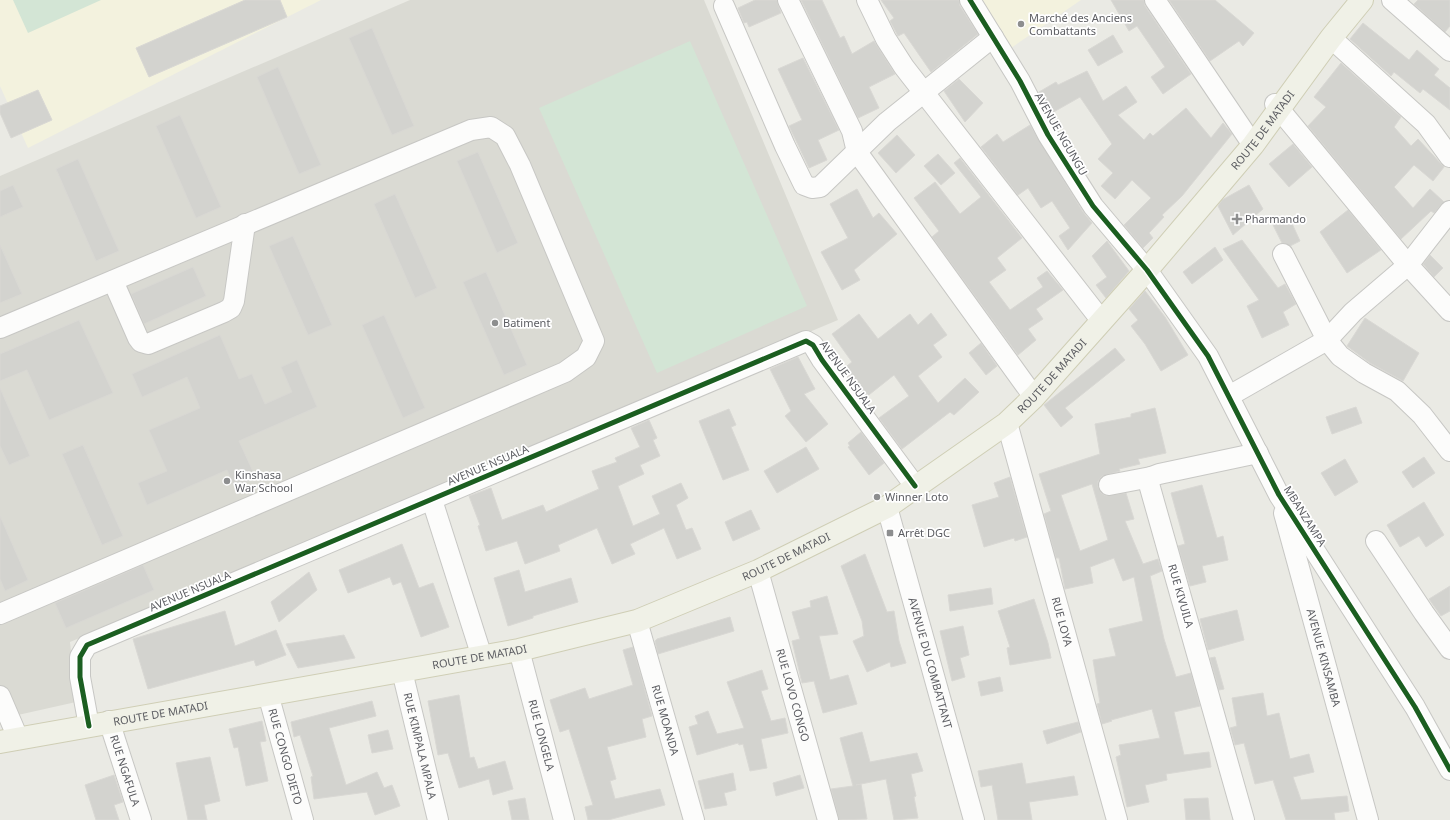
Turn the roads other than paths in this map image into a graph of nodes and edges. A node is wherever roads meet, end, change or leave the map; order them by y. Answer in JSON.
{"nodes":[{"id":1,"x":788,"y":0,"type":"edge"},
{"id":2,"x":867,"y":0,"type":"edge"},
{"id":3,"x":970,"y":0,"type":"edge"},
{"id":4,"x":1155,"y":0,"type":"edge"},
{"id":5,"x":1362,"y":0,"type":"edge"},
{"id":6,"x":1392,"y":0,"type":"edge"},
{"id":7,"x":724,"y":6,"type":"dead end"},
{"id":8,"x":993,"y":37,"type":"junction"},
{"id":9,"x":1331,"y":38,"type":"junction"},
{"id":10,"x":1450,"y":51,"type":"edge"},
{"id":11,"x":924,"y":93,"type":"junction"},
{"id":12,"x":1277,"y":107,"type":"junction"},
{"id":13,"x":1253,"y":145,"type":"junction"},
{"id":14,"x":857,"y":152,"type":"junction"},
{"id":15,"x":1450,"y":157,"type":"edge"},
{"id":16,"x":1450,"y":211,"type":"edge"},
{"id":17,"x":246,"y":224,"type":"junction"},
{"id":18,"x":1283,"y":254,"type":"dead end"},
{"id":19,"x":1408,"y":265,"type":"junction"},
{"id":20,"x":1147,"y":270,"type":"junction"},
{"id":21,"x":113,"y":281,"type":"junction"},
{"id":22,"x":1450,"y":311,"type":"edge"},
{"id":23,"x":1101,"y":320,"type":"junction"},
{"id":24,"x":0,"y":328,"type":"edge"},
{"id":25,"x":1328,"y":340,"type":"junction"},
{"id":26,"x":1229,"y":396,"type":"junction"},
{"id":27,"x":1034,"y":397,"type":"junction"},
{"id":28,"x":1007,"y":423,"type":"junction"},
{"id":29,"x":1450,"y":451,"type":"edge"},
{"id":30,"x":1258,"y":453,"type":"junction"},
{"id":31,"x":1151,"y":477,"type":"junction"},
{"id":32,"x":1108,"y":485,"type":"dead end"},
{"id":33,"x":915,"y":486,"type":"junction"},
{"id":34,"x":1279,"y":495,"type":"junction"},
{"id":35,"x":432,"y":500,"type":"junction"},
{"id":36,"x":887,"y":507,"type":"junction"},
{"id":37,"x":1376,"y":540,"type":"dead end"},
{"id":38,"x":758,"y":571,"type":"junction"},
{"id":39,"x":0,"y":614,"type":"edge"},
{"id":40,"x":637,"y":621,"type":"junction"},
{"id":41,"x":1450,"y":649,"type":"edge"},
{"id":42,"x":519,"y":650,"type":"junction"},
{"id":43,"x":482,"y":657,"type":"junction"},
{"id":44,"x":402,"y":671,"type":"junction"},
{"id":45,"x":268,"y":694,"type":"junction"},
{"id":46,"x":0,"y":696,"type":"edge"},
{"id":47,"x":99,"y":724,"type":"junction"},
{"id":48,"x":9,"y":740,"type":"edge"},
{"id":49,"x":1450,"y":770,"type":"edge"},
{"id":50,"x":141,"y":820,"type":"edge"},
{"id":51,"x":302,"y":820,"type":"edge"},
{"id":52,"x":438,"y":820,"type":"edge"},
{"id":53,"x":564,"y":820,"type":"edge"},
{"id":54,"x":694,"y":820,"type":"edge"},
{"id":55,"x":828,"y":820,"type":"edge"},
{"id":56,"x":974,"y":820,"type":"edge"},
{"id":57,"x":1117,"y":820,"type":"edge"},
{"id":58,"x":1244,"y":820,"type":"edge"},
{"id":59,"x":1368,"y":820,"type":"edge"}],
"edges":[{"from":1,"to":14,"type":"street"},
{"from":2,"to":11,"type":"street"},
{"from":3,"to":8,"type":"street","name":"AVENUE NGUNGU"},
{"from":4,"to":13,"type":"street"},
{"from":5,"to":9,"type":"main road","name":"ROUTE DE MATADI"},
{"from":6,"to":10,"type":"street"},
{"from":7,"to":14,"type":"street"},
{"from":8,"to":11,"type":"street"},
{"from":8,"to":20,"type":"street","name":"AVENUE NGUNGU"},
{"from":9,"to":12,"type":"main road","name":"ROUTE DE MATADI"},
{"from":9,"to":15,"type":"street"},
{"from":11,"to":14,"type":"street"},
{"from":11,"to":23,"type":"street"},
{"from":12,"to":13,"type":"main road","name":"ROUTE DE MATADI"},
{"from":12,"to":19,"type":"street"},
{"from":13,"to":20,"type":"main road","name":"ROUTE DE MATADI"},
{"from":14,"to":27,"type":"street"},
{"from":16,"to":19,"type":"street"},
{"from":17,"to":21,"type":"street"},
{"from":17,"to":21,"type":"street"},
{"from":17,"to":39,"type":"street"},
{"from":18,"to":25,"type":"street"},
{"from":19,"to":22,"type":"street"},
{"from":19,"to":25,"type":"street"},
{"from":20,"to":23,"type":"main road","name":"ROUTE DE MATADI"},
{"from":20,"to":26,"type":"street","name":"MBANZAMPA"},
{"from":21,"to":24,"type":"street"},
{"from":23,"to":27,"type":"main road","name":"ROUTE DE MATADI"},
{"from":25,"to":26,"type":"street"},
{"from":25,"to":29,"type":"street"},
{"from":26,"to":30,"type":"street","name":"MBANZAMPA"},
{"from":27,"to":28,"type":"main road","name":"ROUTE DE MATADI"},
{"from":28,"to":33,"type":"main road","name":"ROUTE DE MATADI"},
{"from":28,"to":57,"type":"street","name":"RUE LOYA"},
{"from":30,"to":31,"type":"street"},
{"from":30,"to":34,"type":"street","name":"MBANZAMPA"},
{"from":31,"to":32,"type":"street"},
{"from":31,"to":58,"type":"street","name":"RUE KIVUILA"},
{"from":33,"to":35,"type":"street","name":"AVENUE NSUALA"},
{"from":33,"to":36,"type":"main road","name":"ROUTE DE MATADI"},
{"from":34,"to":49,"type":"street","name":"MBANZAMPA"},
{"from":34,"to":59,"type":"street","name":"AVENUE KINSAMBA"},
{"from":35,"to":43,"type":"street"},
{"from":35,"to":47,"type":"street","name":"AVENUE NSUALA"},
{"from":36,"to":38,"type":"main road","name":"ROUTE DE MATADI"},
{"from":36,"to":56,"type":"street","name":"AVENUE DU COMBATTANT"},
{"from":37,"to":41,"type":"street"},
{"from":38,"to":40,"type":"main road","name":"ROUTE DE MATADI"},
{"from":38,"to":55,"type":"street","name":"RUE LOVO CONGO"},
{"from":40,"to":42,"type":"main road","name":"ROUTE DE MATADI"},
{"from":40,"to":54,"type":"street","name":"RUE MOANDA"},
{"from":42,"to":43,"type":"main road","name":"ROUTE DE MATADI"},
{"from":42,"to":53,"type":"street","name":"RUE LONGELA"},
{"from":43,"to":44,"type":"main road","name":"ROUTE DE MATADI"},
{"from":44,"to":45,"type":"main road","name":"ROUTE DE MATADI"},
{"from":44,"to":52,"type":"street","name":"RUE KIMPALA MPALA"},
{"from":45,"to":47,"type":"main road","name":"ROUTE DE MATADI"},
{"from":45,"to":51,"type":"street","name":"RUE CONGO DIETO"},
{"from":46,"to":48,"type":"street"},
{"from":47,"to":48,"type":"main road","name":"ROUTE DE MATADI"},
{"from":47,"to":50,"type":"street","name":"RUE NGAFULA"}]}
